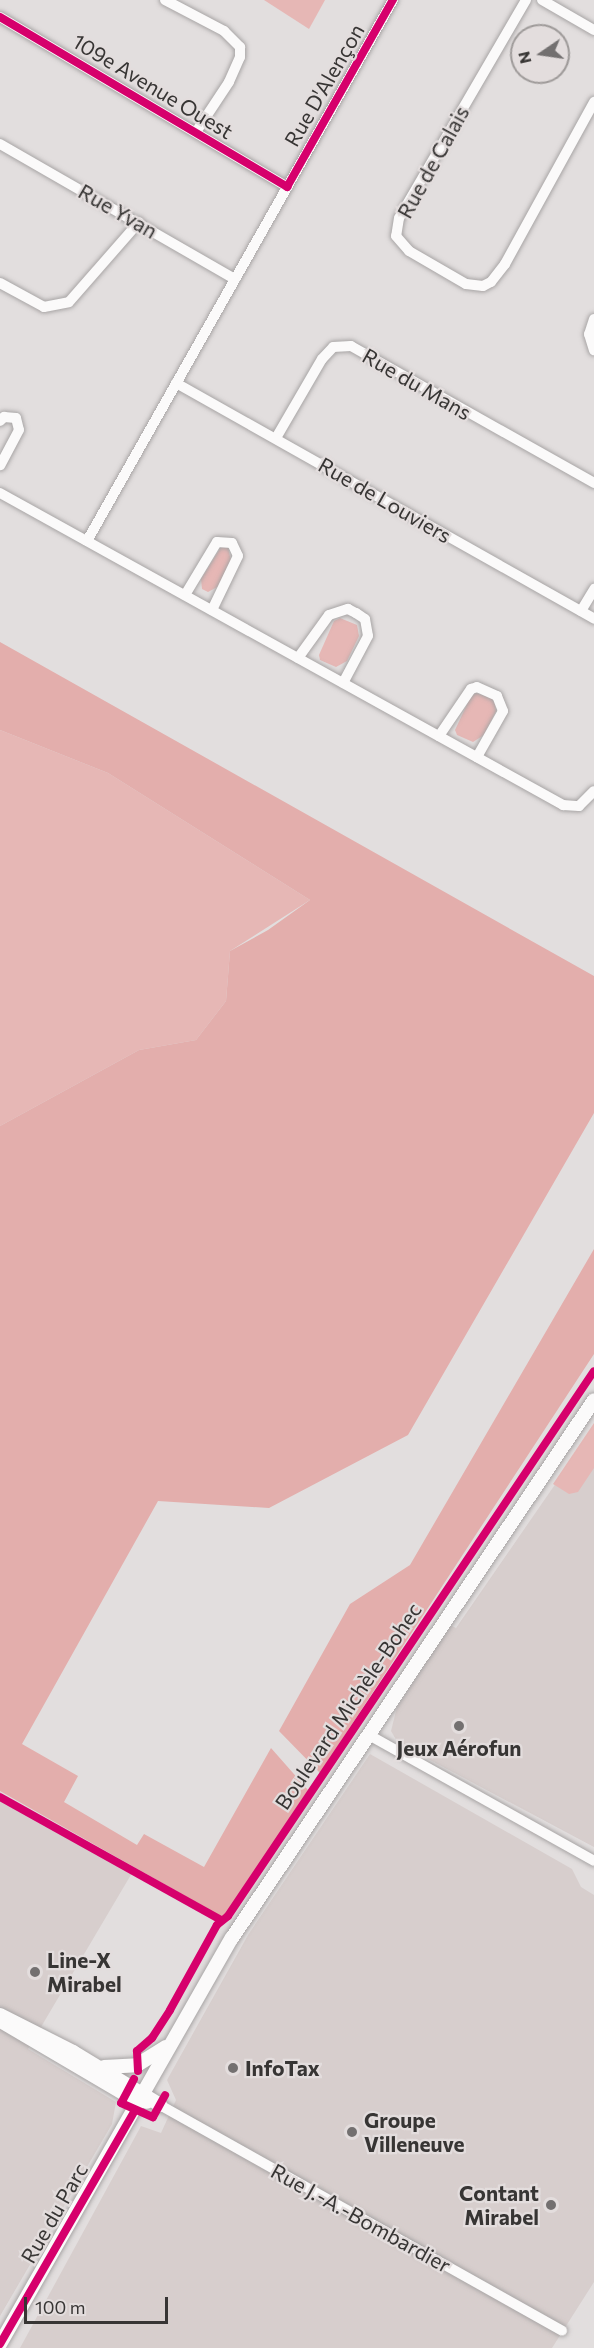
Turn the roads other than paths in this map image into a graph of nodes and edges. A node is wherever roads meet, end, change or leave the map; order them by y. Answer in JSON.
{"nodes":[{"id":1,"x":165,"y":0,"type":"edge"},
{"id":2,"x":393,"y":0,"type":"edge"},
{"id":3,"x":526,"y":0,"type":"edge"},
{"id":4,"x":542,"y":0,"type":"edge"},
{"id":5,"x":0,"y":17,"type":"edge"},
{"id":6,"x":594,"y":30,"type":"edge"},
{"id":7,"x":594,"y":102,"type":"edge"},
{"id":8,"x":196,"y":132,"type":"junction"},
{"id":9,"x":0,"y":144,"type":"edge"},
{"id":10,"x":287,"y":187,"type":"junction"},
{"id":11,"x":139,"y":222,"type":"junction"},
{"id":12,"x":235,"y":279,"type":"junction"},
{"id":13,"x":0,"y":283,"type":"edge"},
{"id":14,"x":594,"y":319,"type":"edge"},
{"id":15,"x":594,"y":350,"type":"edge"},
{"id":16,"x":176,"y":383,"type":"junction"},
{"id":17,"x":0,"y":421,"type":"edge"},
{"id":18,"x":276,"y":438,"type":"junction"},
{"id":19,"x":0,"y":465,"type":"edge"},
{"id":20,"x":594,"y":483,"type":"edge"},
{"id":21,"x":0,"y":493,"type":"edge"},
{"id":22,"x":87,"y":541,"type":"junction"},
{"id":23,"x":594,"y":589,"type":"edge"},
{"id":24,"x":185,"y":595,"type":"junction"},
{"id":25,"x":212,"y":610,"type":"junction"},
{"id":26,"x":581,"y":612,"type":"junction"},
{"id":27,"x":594,"y":619,"type":"edge"},
{"id":28,"x":298,"y":658,"type":"junction"},
{"id":29,"x":343,"y":683,"type":"junction"},
{"id":30,"x":439,"y":736,"type":"junction"},
{"id":31,"x":477,"y":757,"type":"junction"},
{"id":32,"x":591,"y":795,"type":"edge"},
{"id":33,"x":594,"y":1400,"type":"edge"},
{"id":34,"x":369,"y":1735,"type":"junction"},
{"id":35,"x":594,"y":1861,"type":"edge"},
{"id":36,"x":0,"y":2015,"type":"edge"},
{"id":37,"x":0,"y":2020,"type":"edge"},
{"id":38,"x":173,"y":2042,"type":"junction"},
{"id":39,"x":100,"y":2067,"type":"junction"},
{"id":40,"x":142,"y":2097,"type":"junction"},
{"id":41,"x":160,"y":2105,"type":"joint"},
{"id":42,"x":562,"y":2331,"type":"dead end"},
{"id":43,"x":0,"y":2344,"type":"edge"}],
"edges":[{"from":1,"to":8,"type":"street"},
{"from":2,"to":10,"type":"street","name":"Rue D'Alençon"},
{"from":3,"to":7,"type":"street","name":"Rue de Calais"},
{"from":4,"to":6,"type":"street"},
{"from":5,"to":8,"type":"street","name":"109e Avenue Ouest"},
{"from":8,"to":10,"type":"street","name":"109e Avenue Ouest"},
{"from":9,"to":11,"type":"street","name":"Rue Yvan"},
{"from":10,"to":12,"type":"street","name":"Rue D'Alençon"},
{"from":11,"to":12,"type":"street","name":"Rue Yvan"},
{"from":11,"to":13,"type":"street"},
{"from":12,"to":16,"type":"street","name":"Rue D'Alençon"},
{"from":14,"to":15,"type":"street"},
{"from":16,"to":18,"type":"street","name":"Rue de Louviers"},
{"from":16,"to":22,"type":"street","name":"Rue D'Alençon"},
{"from":17,"to":19,"type":"street"},
{"from":18,"to":20,"type":"street","name":"Rue du Mans"},
{"from":18,"to":26,"type":"street","name":"Rue de Louviers"},
{"from":21,"to":22,"type":"street"},
{"from":22,"to":24,"type":"street"},
{"from":23,"to":26,"type":"street"},
{"from":24,"to":25,"type":"street"},
{"from":24,"to":25,"type":"street"},
{"from":25,"to":28,"type":"street"},
{"from":26,"to":27,"type":"street","name":"Rue de Louviers"},
{"from":28,"to":29,"type":"street"},
{"from":28,"to":29,"type":"street"},
{"from":29,"to":30,"type":"street"},
{"from":30,"to":31,"type":"street"},
{"from":30,"to":31,"type":"street"},
{"from":31,"to":32,"type":"street"},
{"from":33,"to":34,"type":"street","name":"Boulevard Michèle-Bohec"},
{"from":34,"to":35,"type":"street"},
{"from":34,"to":38,"type":"street","name":"Boulevard Michèle-Bohec"},
{"from":36,"to":39,"type":"street","name":"Rue J.-A.-Bombardier"},
{"from":37,"to":40,"type":"street","name":"Rue J.-A.-Bombardier"},
{"from":38,"to":39,"type":"street"},
{"from":38,"to":40,"type":"street","name":"Boulevard Michèle-Bohec"},
{"from":39,"to":40,"type":"street","name":"Rue J.-A.-Bombardier"},
{"from":40,"to":41,"type":"street","name":"Rue J.-A.-Bombardier"},
{"from":40,"to":43,"type":"street","name":"Rue du Parc"},
{"from":41,"to":42,"type":"street","name":"Rue J.-A.-Bombardier"}]}
